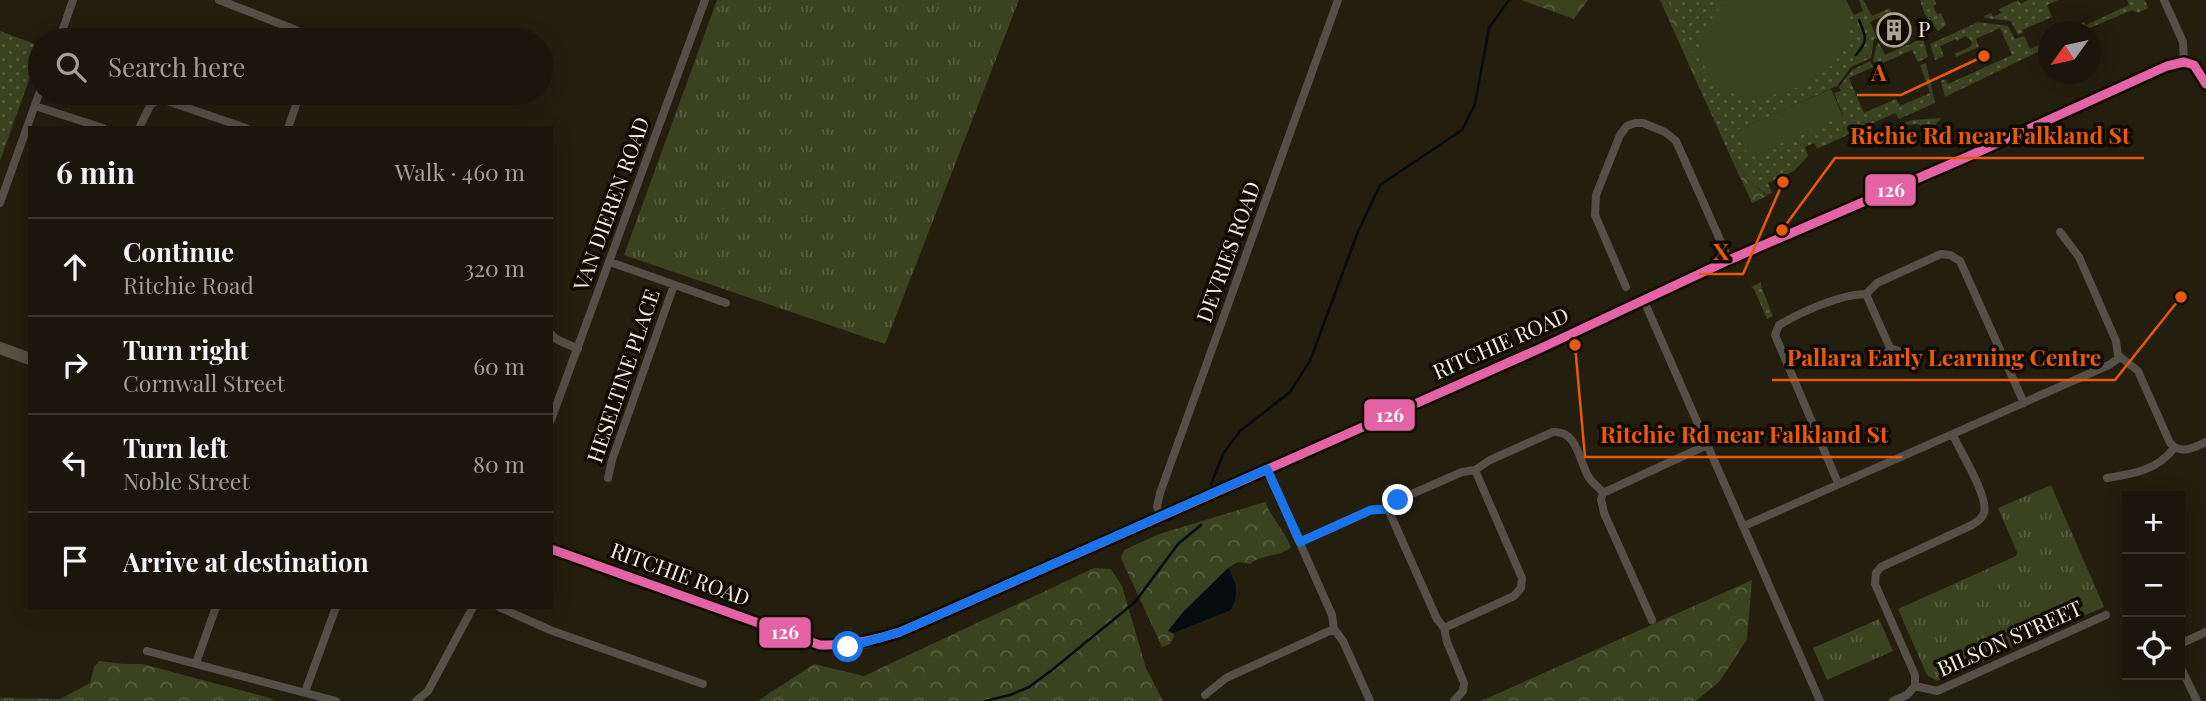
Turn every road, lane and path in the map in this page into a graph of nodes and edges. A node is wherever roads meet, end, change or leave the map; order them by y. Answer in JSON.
{"nodes":[{"id":1,"x":73,"y":0,"type":"edge"},
{"id":2,"x":219,"y":0,"type":"edge"},
{"id":3,"x":705,"y":0,"type":"edge"},
{"id":4,"x":1338,"y":0,"type":"edge"},
{"id":5,"x":2164,"y":0,"type":"edge"},
{"id":6,"x":63,"y":28,"type":"edge"},
{"id":7,"x":291,"y":28,"type":"edge"},
{"id":8,"x":2184,"y":62,"type":"junction"},
{"id":9,"x":2206,"y":84,"type":"edge"},
{"id":10,"x":150,"y":105,"type":"edge"},
{"id":11,"x":179,"y":105,"type":"edge"},
{"id":12,"x":296,"y":105,"type":"edge"},
{"id":13,"x":35,"y":106,"type":"joint"},
{"id":14,"x":97,"y":126,"type":"edge"},
{"id":15,"x":140,"y":126,"type":"edge"},
{"id":16,"x":240,"y":126,"type":"edge"},
{"id":17,"x":289,"y":126,"type":"edge"},
{"id":18,"x":0,"y":203,"type":"edge"},
{"id":19,"x":2060,"y":232,"type":"dead end"},
{"id":20,"x":1729,"y":260,"type":"junction"},
{"id":21,"x":610,"y":262,"type":"junction"},
{"id":22,"x":674,"y":285,"type":"junction"},
{"id":23,"x":1626,"y":287,"type":"dead end"},
{"id":24,"x":1866,"y":294,"type":"junction"},
{"id":25,"x":1644,"y":301,"type":"junction"},
{"id":26,"x":726,"y":303,"type":"dead end"},
{"id":27,"x":553,"y":336,"type":"edge"},
{"id":28,"x":0,"y":348,"type":"edge"},
{"id":29,"x":1890,"y":348,"type":"junction"},
{"id":30,"x":578,"y":349,"type":"junction"},
{"id":31,"x":1904,"y":353,"type":"dead end"},
{"id":32,"x":2120,"y":357,"type":"junction"},
{"id":33,"x":28,"y":358,"type":"edge"},
{"id":34,"x":1883,"y":363,"type":"dead end"},
{"id":35,"x":2024,"y":403,"type":"junction"},
{"id":36,"x":553,"y":415,"type":"edge"},
{"id":37,"x":1953,"y":435,"type":"junction"},
{"id":38,"x":2206,"y":442,"type":"edge"},
{"id":39,"x":1707,"y":445,"type":"junction"},
{"id":40,"x":2174,"y":448,"type":"junction"},
{"id":41,"x":1267,"y":469,"type":"junction"},
{"id":42,"x":1475,"y":470,"type":"junction"},
{"id":43,"x":607,"y":478,"type":"dead end"},
{"id":44,"x":2107,"y":478,"type":"dead end"},
{"id":45,"x":1838,"y":483,"type":"junction"},
{"id":46,"x":1603,"y":494,"type":"junction"},
{"id":47,"x":1388,"y":509,"type":"junction"},
{"id":48,"x":1161,"y":516,"type":"junction"},
{"id":49,"x":1744,"y":526,"type":"junction"},
{"id":50,"x":1300,"y":542,"type":"junction"},
{"id":51,"x":553,"y":549,"type":"edge"},
{"id":52,"x":215,"y":609,"type":"edge"},
{"id":53,"x":336,"y":609,"type":"edge"},
{"id":54,"x":472,"y":609,"type":"edge"},
{"id":55,"x":503,"y":609,"type":"edge"},
{"id":56,"x":2106,"y":615,"type":"dead end"},
{"id":57,"x":1652,"y":620,"type":"dead end"},
{"id":58,"x":1444,"y":628,"type":"junction"},
{"id":59,"x":1334,"y":629,"type":"junction"},
{"id":60,"x":2206,"y":632,"type":"edge"},
{"id":61,"x":2185,"y":642,"type":"edge"},
{"id":62,"x":147,"y":651,"type":"dead end"},
{"id":63,"x":197,"y":663,"type":"junction"},
{"id":64,"x":2185,"y":676,"type":"edge"},
{"id":65,"x":703,"y":684,"type":"dead end"},
{"id":66,"x":1915,"y":686,"type":"junction"},
{"id":67,"x":305,"y":692,"type":"junction"},
{"id":68,"x":1205,"y":695,"type":"dead end"},
{"id":69,"x":336,"y":701,"type":"edge"},
{"id":70,"x":416,"y":701,"type":"edge"},
{"id":71,"x":1370,"y":701,"type":"edge"},
{"id":72,"x":1454,"y":701,"type":"edge"},
{"id":73,"x":1820,"y":701,"type":"edge"},
{"id":74,"x":1892,"y":701,"type":"edge"},
{"id":75,"x":2197,"y":701,"type":"edge"}],
"edges":[{"from":1,"to":6,"type":"street"},
{"from":2,"to":7,"type":"street"},
{"from":3,"to":21,"type":"street","name":"VAN DIEREN ROAD"},
{"from":4,"to":48,"type":"street","name":"DEVRIES ROAD"},
{"from":5,"to":8,"type":"street"},
{"from":8,"to":9,"type":"street"},
{"from":8,"to":20,"type":"street","name":"RITCHIE ROAD"},
{"from":10,"to":15,"type":"street"},
{"from":11,"to":16,"type":"street"},
{"from":12,"to":17,"type":"street"},
{"from":13,"to":14,"type":"street"},
{"from":13,"to":18,"type":"street"},
{"from":19,"to":32,"type":"street"},
{"from":20,"to":23,"type":"street"},
{"from":20,"to":25,"type":"street","name":"RITCHIE ROAD"},
{"from":21,"to":22,"type":"street"},
{"from":21,"to":30,"type":"street","name":"VAN DIEREN ROAD"},
{"from":22,"to":26,"type":"street"},
{"from":22,"to":43,"type":"street","name":"HESELTINE PLACE"},
{"from":24,"to":29,"type":"street"},
{"from":24,"to":35,"type":"street"},
{"from":24,"to":45,"type":"street"},
{"from":25,"to":39,"type":"street"},
{"from":25,"to":41,"type":"street","name":"RITCHIE ROAD"},
{"from":27,"to":30,"type":"street"},
{"from":28,"to":33,"type":"street"},
{"from":29,"to":31,"type":"street"},
{"from":29,"to":34,"type":"street"},
{"from":30,"to":36,"type":"street","name":"VAN DIEREN ROAD"},
{"from":32,"to":35,"type":"street"},
{"from":32,"to":40,"type":"street"},
{"from":35,"to":37,"type":"street"},
{"from":37,"to":45,"type":"street"},
{"from":37,"to":66,"type":"street"},
{"from":38,"to":40,"type":"street"},
{"from":39,"to":46,"type":"street"},
{"from":39,"to":49,"type":"street"},
{"from":40,"to":44,"type":"street"},
{"from":41,"to":48,"type":"street","name":"RITCHIE ROAD"},
{"from":41,"to":50,"type":"street"},
{"from":42,"to":46,"type":"street"},
{"from":42,"to":47,"type":"street"},
{"from":42,"to":58,"type":"street"},
{"from":45,"to":49,"type":"street"},
{"from":46,"to":57,"type":"street"},
{"from":47,"to":50,"type":"street"},
{"from":47,"to":58,"type":"street"},
{"from":48,"to":51,"type":"street","name":"RITCHIE ROAD"},
{"from":49,"to":73,"type":"street"},
{"from":50,"to":59,"type":"street"},
{"from":52,"to":63,"type":"street"},
{"from":53,"to":67,"type":"street"},
{"from":54,"to":70,"type":"street"},
{"from":55,"to":65,"type":"street"},
{"from":56,"to":66,"type":"street","name":"BILSON STREET"},
{"from":58,"to":72,"type":"street"},
{"from":59,"to":68,"type":"street"},
{"from":59,"to":71,"type":"street"},
{"from":60,"to":61,"type":"street"},
{"from":62,"to":63,"type":"street"},
{"from":63,"to":67,"type":"street"},
{"from":64,"to":75,"type":"street"},
{"from":66,"to":74,"type":"street","name":"BILSON STREET"},
{"from":67,"to":69,"type":"street"}]}
